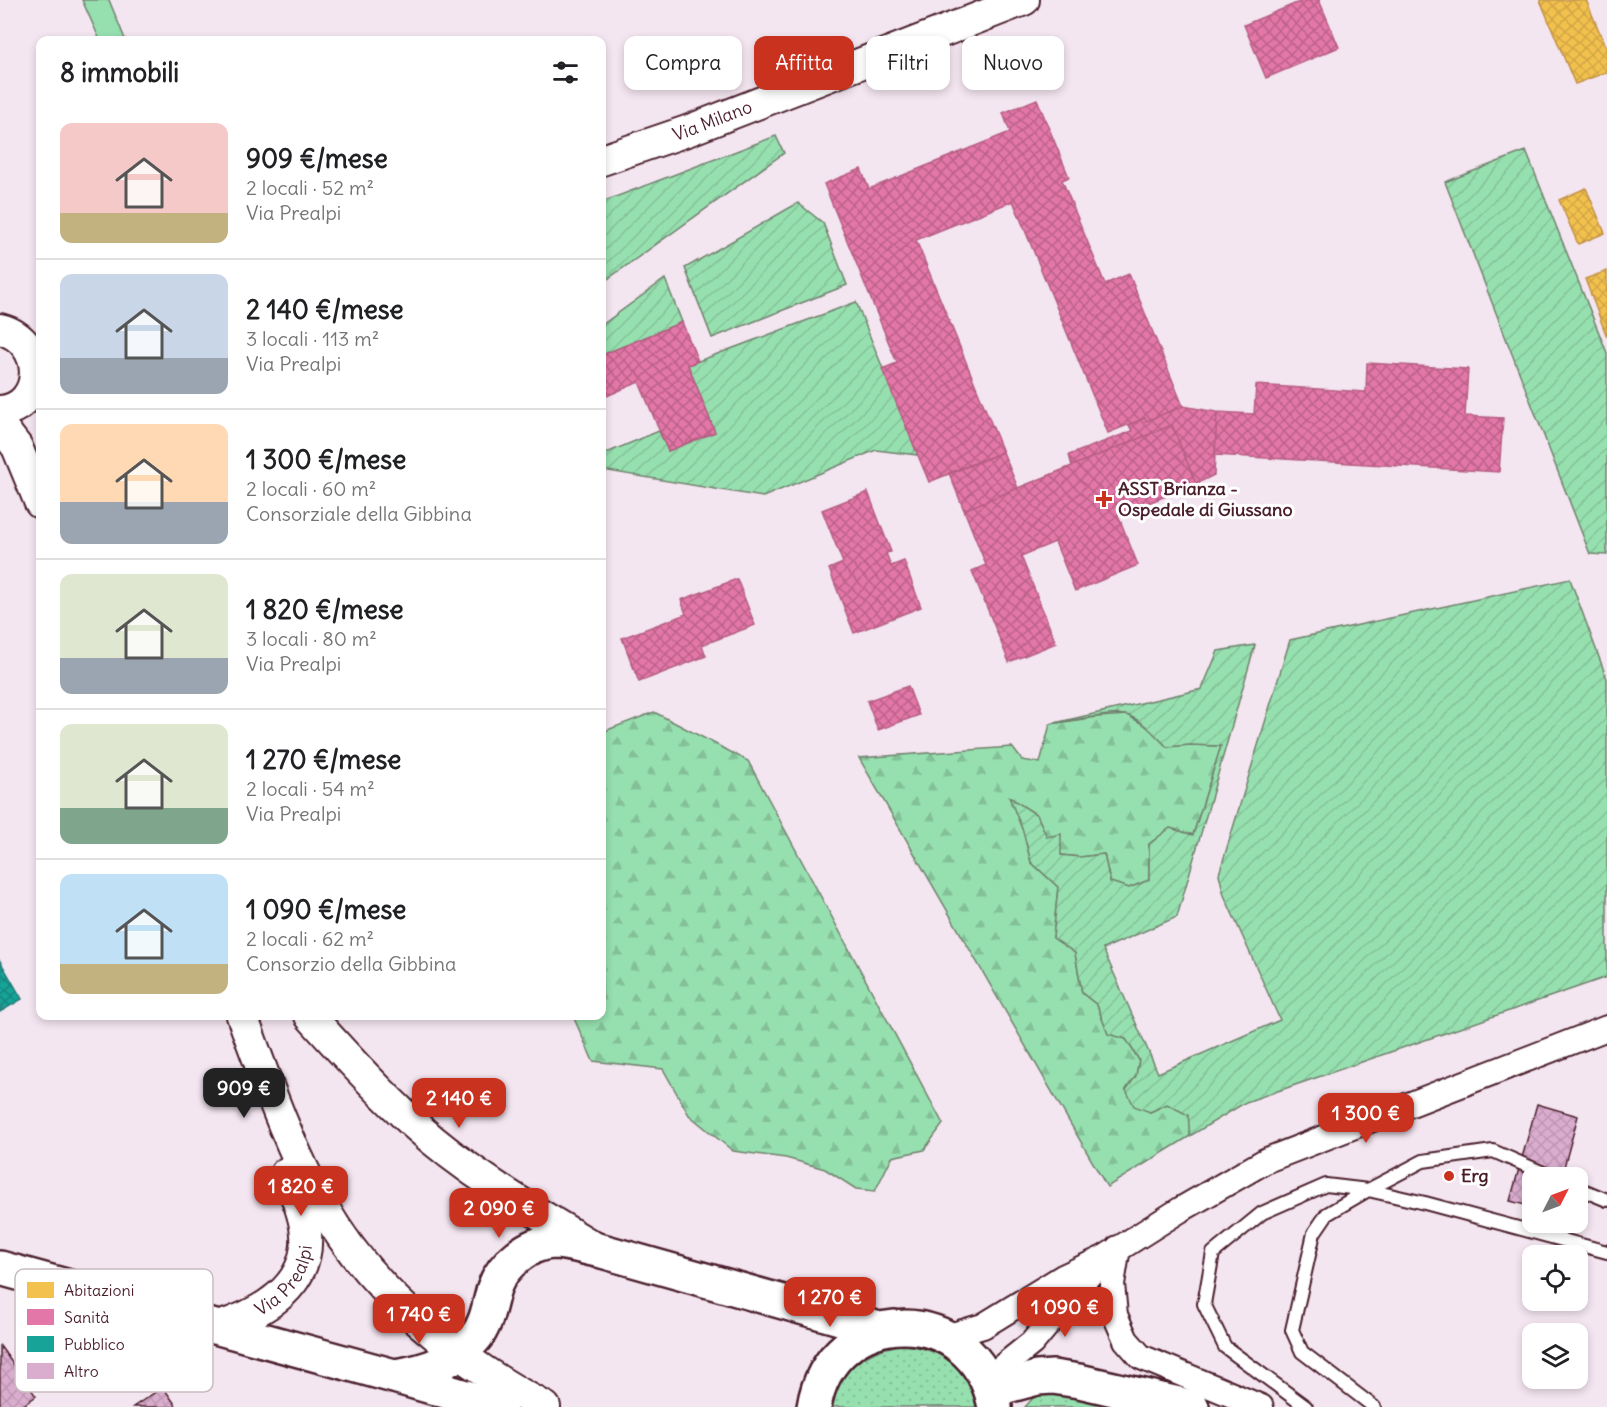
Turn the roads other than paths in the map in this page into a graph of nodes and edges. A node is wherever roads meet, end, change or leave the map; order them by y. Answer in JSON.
{"nodes":[{"id":1,"x":1024,"y":0,"type":"edge"},
{"id":2,"x":606,"y":159,"type":"edge"},
{"id":3,"x":0,"y":329,"type":"edge"},
{"id":4,"x":36,"y":357,"type":"edge"},
{"id":5,"x":10,"y":407,"type":"edge"},
{"id":6,"x":9,"y":436,"type":"edge"},
{"id":7,"x":36,"y":494,"type":"edge"},
{"id":8,"x":244,"y":1020,"type":"edge"},
{"id":9,"x":314,"y":1020,"type":"edge"},
{"id":10,"x":1604,"y":1033,"type":"edge"},
{"id":11,"x":259,"y":1060,"type":"junction"},
{"id":12,"x":1530,"y":1167,"type":"edge"},
{"id":13,"x":1368,"y":1190,"type":"junction"},
{"id":14,"x":1588,"y":1192,"type":"edge"},
{"id":15,"x":1607,"y":1200,"type":"edge"},
{"id":16,"x":602,"y":1251,"type":"junction"},
{"id":17,"x":1607,"y":1252,"type":"edge"},
{"id":18,"x":1111,"y":1253,"type":"junction"},
{"id":19,"x":0,"y":1268,"type":"edge"},
{"id":20,"x":15,"y":1272,"type":"edge"},
{"id":21,"x":214,"y":1328,"type":"joint"},
{"id":22,"x":894,"y":1328,"type":"junction"},
{"id":23,"x":946,"y":1337,"type":"junction"},
{"id":24,"x":458,"y":1353,"type":"junction"},
{"id":25,"x":394,"y":1376,"type":"junction"},
{"id":26,"x":991,"y":1392,"type":"edge"},
{"id":27,"x":500,"y":1407,"type":"edge"},
{"id":28,"x":545,"y":1407,"type":"edge"},
{"id":29,"x":814,"y":1407,"type":"edge"},
{"id":30,"x":1192,"y":1407,"type":"edge"},
{"id":31,"x":1261,"y":1407,"type":"edge"},
{"id":32,"x":1306,"y":1407,"type":"edge"},
{"id":33,"x":1374,"y":1407,"type":"edge"}],
"edges":[{"from":1,"to":2,"type":"street","name":"Via Milano"},
{"from":3,"to":4,"type":"street"},
{"from":4,"to":5,"type":"street"},
{"from":5,"to":6,"type":"street"},
{"from":6,"to":7,"type":"street"},
{"from":8,"to":11,"type":"street","name":"Via Prealpi"},
{"from":9,"to":16,"type":"street","name":"Via Prealpi"},
{"from":10,"to":18,"type":"street"},
{"from":11,"to":21,"type":"street","name":"Via Prealpi"},
{"from":11,"to":24,"type":"street","name":"Via Prealpi"},
{"from":12,"to":13,"type":"lane"},
{"from":13,"to":17,"type":"lane"},
{"from":13,"to":32,"type":"lane"},
{"from":13,"to":33,"type":"lane"},
{"from":14,"to":15,"type":"lane"},
{"from":16,"to":22,"type":"main road","name":"Via Prealpi"},
{"from":16,"to":24,"type":"main road","name":"Via Prealpi"},
{"from":18,"to":23,"type":"street"},
{"from":18,"to":26,"type":"street"},
{"from":18,"to":31,"type":"street"},
{"from":19,"to":20,"type":"main road","name":"Via Prealpi"},
{"from":21,"to":25,"type":"main road","name":"Via Prealpi"},
{"from":22,"to":23,"type":"main road"},
{"from":22,"to":29,"type":"main road"},
{"from":23,"to":26,"type":"main road"},
{"from":24,"to":25,"type":"main road","name":"Via Prealpi"},
{"from":24,"to":28,"type":"street","name":"Via Prealpi"},
{"from":25,"to":27,"type":"main road","name":"Via Prealpi"},
{"from":26,"to":30,"type":"main road"}]}
